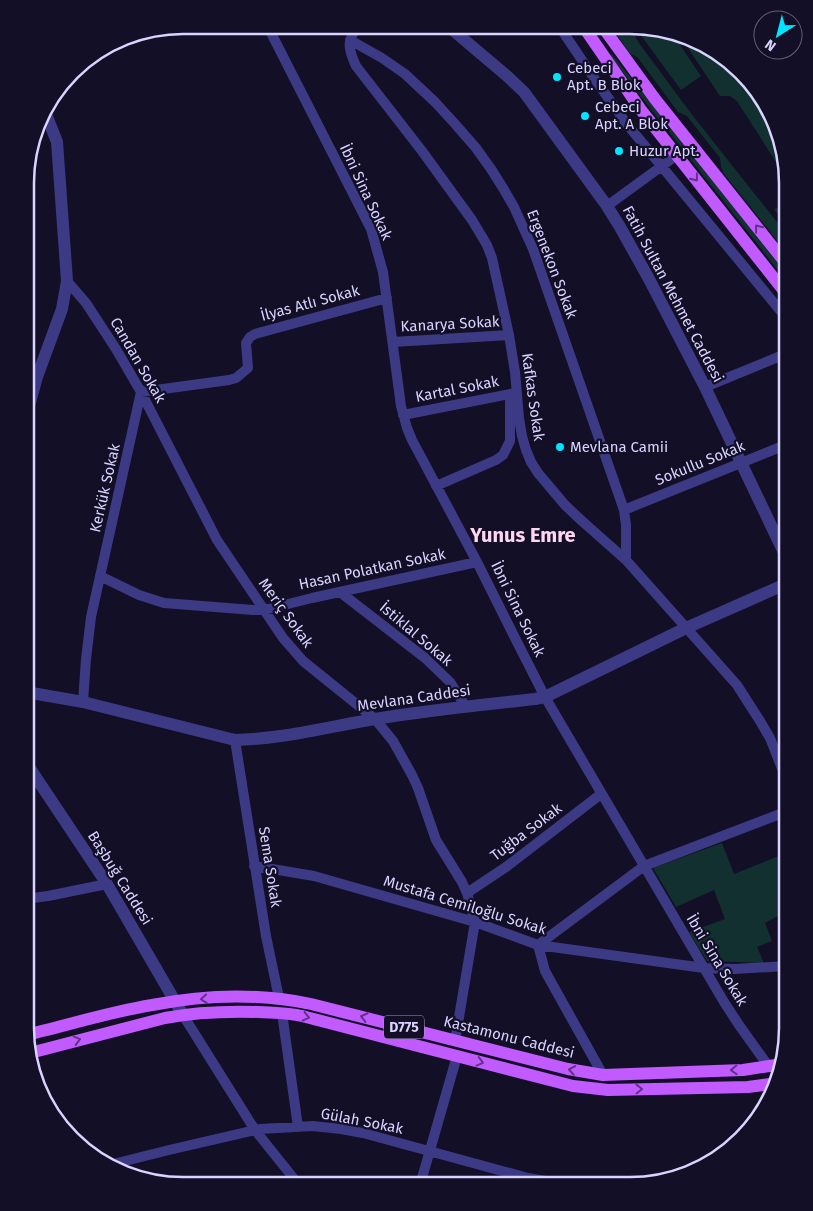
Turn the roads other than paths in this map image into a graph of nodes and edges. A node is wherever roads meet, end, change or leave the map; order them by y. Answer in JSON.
{"nodes":[{"id":1,"x":272,"y":34,"type":"edge"},
{"id":2,"x":353,"y":34,"type":"edge"},
{"id":3,"x":457,"y":34,"type":"edge"},
{"id":4,"x":564,"y":34,"type":"edge"},
{"id":5,"x":588,"y":34,"type":"edge"},
{"id":6,"x":596,"y":34,"type":"edge"},
{"id":7,"x":608,"y":34,"type":"edge"},
{"id":8,"x":591,"y":39,"type":"junction"},
{"id":9,"x":350,"y":40,"type":"junction"},
{"id":10,"x":48,"y":120,"type":"edge"},
{"id":11,"x":676,"y":155,"type":"junction"},
{"id":12,"x":661,"y":166,"type":"junction"},
{"id":13,"x":607,"y":206,"type":"junction"},
{"id":14,"x":779,"y":255,"type":"edge"},
{"id":15,"x":67,"y":281,"type":"junction"},
{"id":16,"x":779,"y":285,"type":"edge"},
{"id":17,"x":386,"y":298,"type":"junction"},
{"id":18,"x":779,"y":309,"type":"edge"},
{"id":19,"x":509,"y":335,"type":"junction"},
{"id":20,"x":392,"y":342,"type":"junction"},
{"id":21,"x":779,"y":357,"type":"edge"},
{"id":22,"x":705,"y":386,"type":"junction"},
{"id":23,"x":34,"y":388,"type":"edge"},
{"id":24,"x":141,"y":392,"type":"junction"},
{"id":25,"x":514,"y":394,"type":"junction"},
{"id":26,"x":403,"y":415,"type":"junction"},
{"id":27,"x":779,"y":447,"type":"edge"},
{"id":28,"x":175,"y":460,"type":"joint"},
{"id":29,"x":740,"y":462,"type":"junction"},
{"id":30,"x":436,"y":486,"type":"junction"},
{"id":31,"x":624,"y":510,"type":"junction"},
{"id":32,"x":779,"y":542,"type":"edge"},
{"id":33,"x":626,"y":560,"type":"junction"},
{"id":34,"x":477,"y":562,"type":"junction"},
{"id":35,"x":100,"y":576,"type":"junction"},
{"id":36,"x":779,"y":587,"type":"edge"},
{"id":37,"x":340,"y":592,"type":"junction"},
{"id":38,"x":264,"y":610,"type":"junction"},
{"id":39,"x":686,"y":628,"type":"junction"},
{"id":40,"x":34,"y":693,"type":"edge"},
{"id":41,"x":545,"y":697,"type":"junction"},
{"id":42,"x":83,"y":702,"type":"junction"},
{"id":43,"x":466,"y":707,"type":"junction"},
{"id":44,"x":376,"y":719,"type":"junction"},
{"id":45,"x":235,"y":740,"type":"junction"},
{"id":46,"x":779,"y":759,"type":"edge"},
{"id":47,"x":34,"y":780,"type":"edge"},
{"id":48,"x":601,"y":794,"type":"junction"},
{"id":49,"x":779,"y":814,"type":"edge"},
{"id":50,"x":254,"y":866,"type":"junction"},
{"id":51,"x":644,"y":866,"type":"junction"},
{"id":52,"x":107,"y":884,"type":"junction"},
{"id":53,"x":468,"y":893,"type":"junction"},
{"id":54,"x":34,"y":898,"type":"edge"},
{"id":55,"x":475,"y":922,"type":"junction"},
{"id":56,"x":538,"y":945,"type":"junction"},
{"id":57,"x":779,"y":966,"type":"edge"},
{"id":58,"x":704,"y":968,"type":"junction"},
{"id":59,"x":279,"y":998,"type":"junction"},
{"id":60,"x":175,"y":1001,"type":"junction"},
{"id":61,"x":282,"y":1013,"type":"junction"},
{"id":62,"x":183,"y":1015,"type":"junction"},
{"id":63,"x":34,"y":1033,"type":"edge"},
{"id":64,"x":455,"y":1041,"type":"junction"},
{"id":65,"x":36,"y":1051,"type":"edge"},
{"id":66,"x":457,"y":1056,"type":"junction"},
{"id":67,"x":774,"y":1066,"type":"edge"},
{"id":68,"x":769,"y":1067,"type":"junction"},
{"id":69,"x":603,"y":1075,"type":"junction"},
{"id":70,"x":768,"y":1084,"type":"edge"},
{"id":71,"x":298,"y":1126,"type":"junction"},
{"id":72,"x":255,"y":1130,"type":"junction"},
{"id":73,"x":430,"y":1151,"type":"junction"},
{"id":74,"x":119,"y":1162,"type":"edge"},
{"id":75,"x":293,"y":1177,"type":"edge"},
{"id":76,"x":422,"y":1177,"type":"edge"},
{"id":77,"x":512,"y":1177,"type":"edge"}],
"edges":[{"from":1,"to":17,"type":"street","name":"İbni Sina Sokak"},
{"from":2,"to":9,"type":"street"},
{"from":3,"to":13,"type":"street","name":"Fatih Sultan Mehmet Caddesi"},
{"from":4,"to":12,"type":"street"},
{"from":5,"to":8,"type":"main road"},
{"from":6,"to":8,"type":"main road"},
{"from":14,"to":7,"type":"main road","one_way":true},
{"from":8,"to":11,"type":"main road"},
{"from":9,"to":19,"type":"street","name":"Kafkas Sokak"},
{"from":9,"to":31,"type":"street","name":"Ergenekon Sokak"},
{"from":10,"to":15,"type":"street"},
{"from":11,"to":12,"type":"street"},
{"from":11,"to":16,"type":"main road","one_way":true},
{"from":12,"to":13,"type":"street"},
{"from":12,"to":18,"type":"street"},
{"from":13,"to":22,"type":"street","name":"Fatih Sultan Mehmet Caddesi"},
{"from":15,"to":23,"type":"street"},
{"from":15,"to":24,"type":"street","name":"Candan Sokak"},
{"from":17,"to":20,"type":"street","name":"İbni Sina Sokak"},
{"from":17,"to":24,"type":"street","name":"İlyas Atlı Sokak"},
{"from":19,"to":20,"type":"street","name":"Kanarya Sokak"},
{"from":19,"to":25,"type":"street","name":"Kafkas Sokak"},
{"from":20,"to":26,"type":"street","name":"İbni Sina Sokak"},
{"from":21,"to":22,"type":"street"},
{"from":22,"to":29,"type":"street","name":"Fatih Sultan Mehmet Caddesi"},
{"from":24,"to":28,"type":"street","name":"Candan Sokak"},
{"from":24,"to":35,"type":"street","name":"Kerkük Sokak"},
{"from":25,"to":26,"type":"street","name":"Kartal Sokak"},
{"from":25,"to":30,"type":"street"},
{"from":25,"to":33,"type":"street","name":"Kafkas Sokak"},
{"from":26,"to":30,"type":"street","name":"İbni Sina Sokak"},
{"from":27,"to":29,"type":"street","name":"Sokullu Sokak"},
{"from":28,"to":38,"type":"street","name":"Meriç Sokak"},
{"from":29,"to":31,"type":"street","name":"Sokullu Sokak"},
{"from":29,"to":32,"type":"street","name":"Fatih Sultan Mehmet Caddesi"},
{"from":30,"to":34,"type":"street","name":"İbni Sina Sokak"},
{"from":31,"to":33,"type":"street","name":"Ergenekon Sokak"},
{"from":33,"to":39,"type":"street","name":"Kafkas Sokak"},
{"from":34,"to":37,"type":"street","name":"Hasan Polatkan Sokak"},
{"from":34,"to":41,"type":"street","name":"İbni Sina Sokak"},
{"from":35,"to":38,"type":"street","name":"Hasan Polatkan Sokak"},
{"from":35,"to":42,"type":"street","name":"Kerkük Sokak"},
{"from":36,"to":39,"type":"street","name":"Mevlana Caddesi"},
{"from":37,"to":38,"type":"street","name":"Hasan Polatkan Sokak"},
{"from":37,"to":43,"type":"street","name":"İstiklal Sokak"},
{"from":38,"to":44,"type":"street","name":"Meriç Sokak"},
{"from":39,"to":41,"type":"street","name":"Mevlana Caddesi"},
{"from":39,"to":46,"type":"street","name":"Kafkas Sokak"},
{"from":40,"to":42,"type":"street","name":"Mevlana Caddesi"},
{"from":41,"to":43,"type":"street","name":"Mevlana Caddesi"},
{"from":41,"to":48,"type":"street","name":"İbni Sina Sokak"},
{"from":42,"to":45,"type":"street","name":"Mevlana Caddesi"},
{"from":43,"to":44,"type":"street","name":"Mevlana Caddesi"},
{"from":44,"to":45,"type":"street","name":"Mevlana Caddesi"},
{"from":44,"to":53,"type":"street","name":"Meriç Sokak"},
{"from":45,"to":50,"type":"street","name":"Sema Sokak"},
{"from":47,"to":52,"type":"street","name":"Başbuğ Caddesi"},
{"from":48,"to":51,"type":"street","name":"İbni Sina Sokak"},
{"from":48,"to":53,"type":"street","name":"Tuğba Sokak"},
{"from":49,"to":51,"type":"street"},
{"from":50,"to":55,"type":"street","name":"Mustafa Cemiloğlu Sokak"},
{"from":50,"to":59,"type":"street","name":"Sema Sokak"},
{"from":51,"to":56,"type":"street"},
{"from":51,"to":58,"type":"street","name":"İbni Sina Sokak"},
{"from":52,"to":54,"type":"street"},
{"from":52,"to":60,"type":"street","name":"Başbuğ Caddesi"},
{"from":53,"to":55,"type":"street","name":"Meriç Sokak"},
{"from":55,"to":56,"type":"street","name":"Mustafa Cemiloğlu Sokak"},
{"from":55,"to":64,"type":"street"},
{"from":56,"to":58,"type":"street","name":"Mustafa Cemiloğlu Sokak"},
{"from":56,"to":69,"type":"street"},
{"from":57,"to":58,"type":"street","name":"Mustafa Cemiloğlu Sokak"},
{"from":58,"to":68,"type":"street","name":"İbni Sina Sokak"},
{"from":59,"to":60,"type":"main road","name":"Kastamonu Caddesi","number":"D775","one_way":true},
{"from":64,"to":59,"type":"main road","name":"Kastamonu Caddesi","number":"D775","one_way":true},
{"from":60,"to":62,"type":"street","name":"Başbuğ Caddesi"},
{"from":60,"to":63,"type":"main road","name":"Kastamonu Caddesi","number":"D775"},
{"from":61,"to":62,"type":"main road","name":"Kastamonu Caddesi","number":"D775"},
{"from":61,"to":66,"type":"main road","name":"Kastamonu Caddesi","number":"D775","one_way":true},
{"from":61,"to":71,"type":"street"},
{"from":65,"to":62,"type":"main road","name":"Kastamonu Caddesi","number":"D775","one_way":true},
{"from":62,"to":72,"type":"street"},
{"from":69,"to":64,"type":"main road","name":"Kastamonu Caddesi","number":"D775","one_way":true},
{"from":66,"to":70,"type":"main road","name":"Kastamonu Caddesi","number":"D775","one_way":true},
{"from":66,"to":73,"type":"street"},
{"from":67,"to":68,"type":"main road","name":"Kastamonu Caddesi","number":"D775"},
{"from":68,"to":69,"type":"main road","name":"Kastamonu Caddesi","number":"D775","one_way":true},
{"from":71,"to":72,"type":"street","name":"Gülah Sokak"},
{"from":71,"to":73,"type":"street","name":"Gülah Sokak"},
{"from":72,"to":74,"type":"street","name":"Gülah Sokak"},
{"from":72,"to":75,"type":"street"},
{"from":73,"to":76,"type":"street"},
{"from":73,"to":77,"type":"street","name":"Gülah Sokak"}]}
